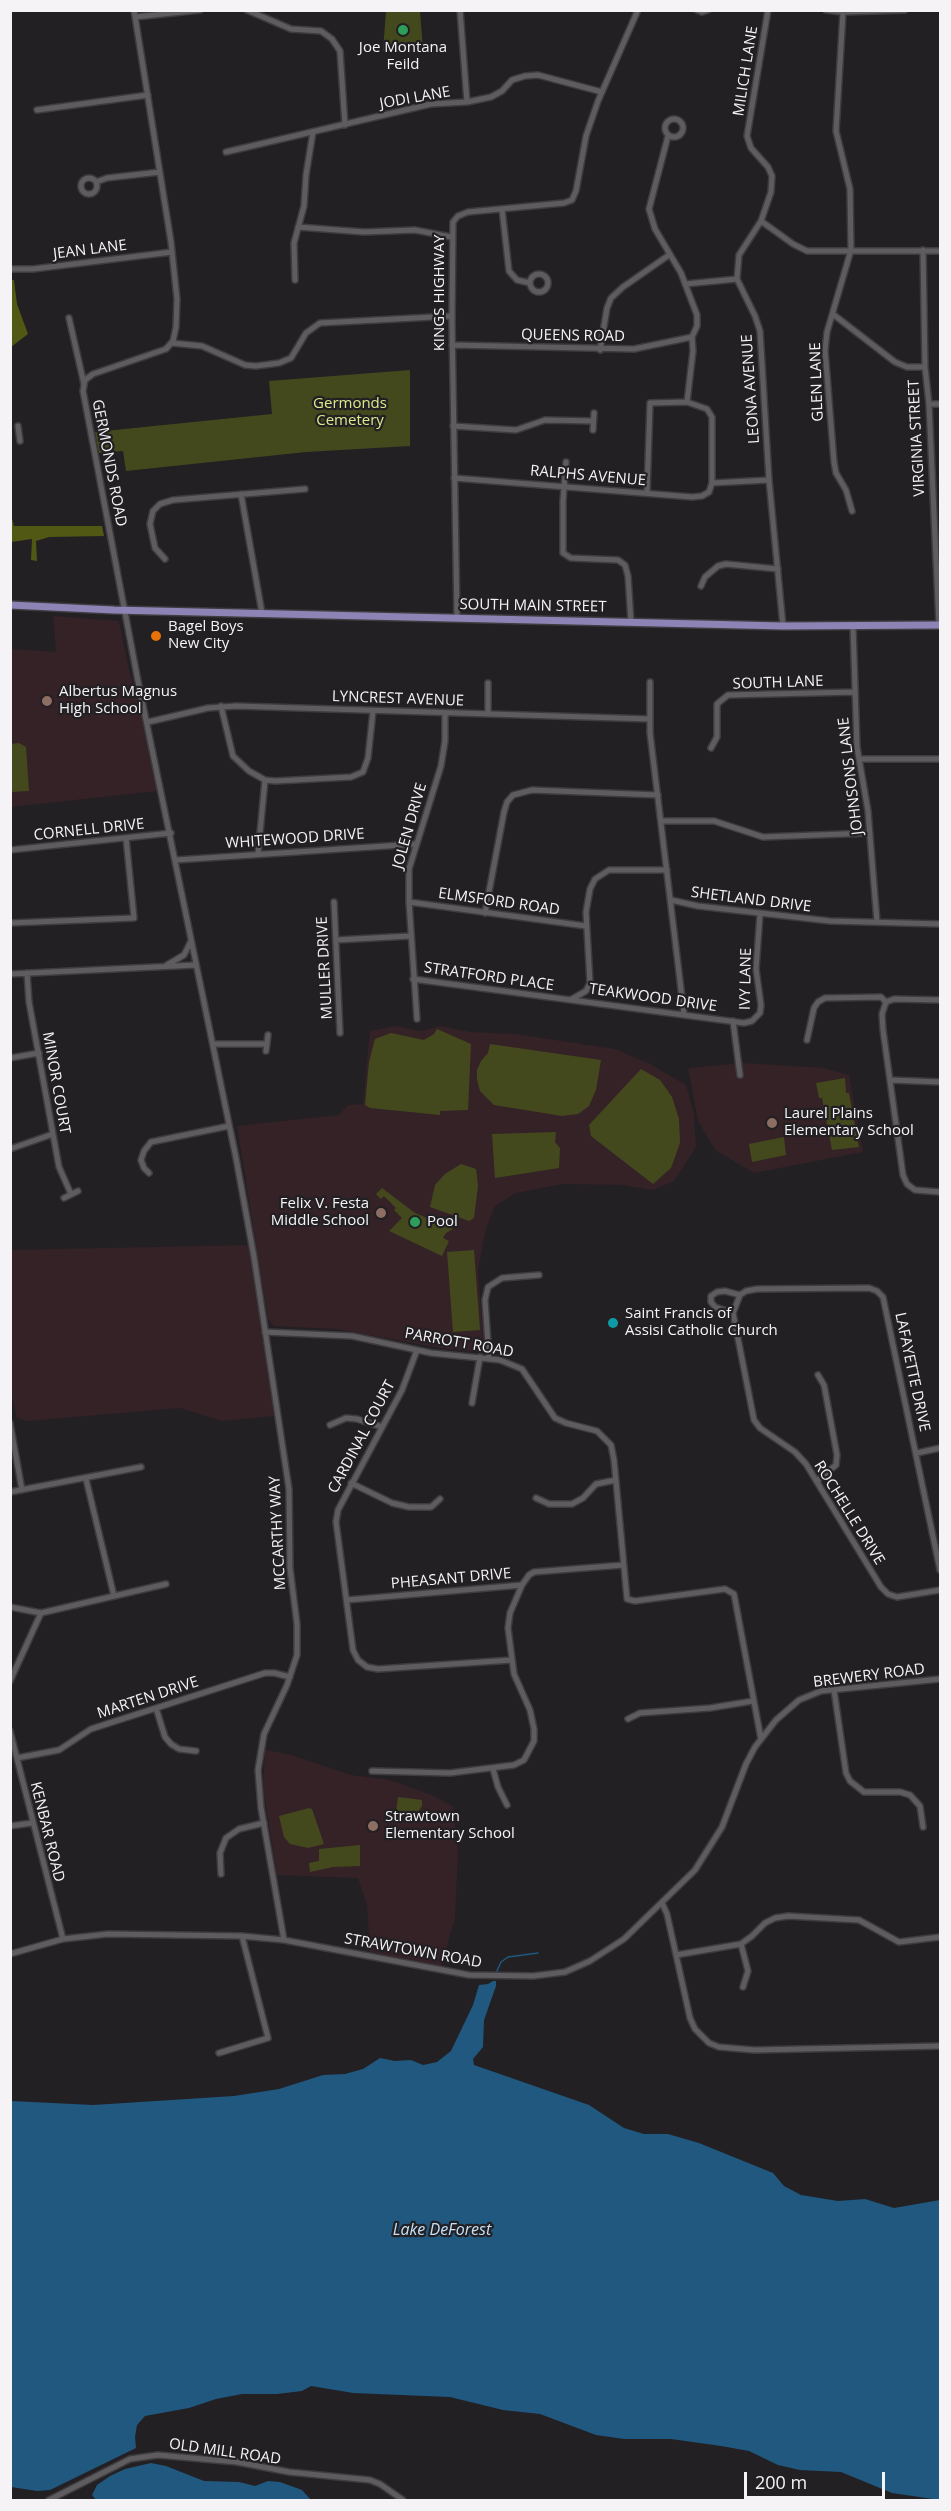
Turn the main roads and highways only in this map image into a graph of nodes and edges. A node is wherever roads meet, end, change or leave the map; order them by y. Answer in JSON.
{"nodes":[{"id":1,"x":10,"y":605,"type":"edge"},
{"id":2,"x":940,"y":625,"type":"edge"}],
"edges":[{"from":1,"to":2,"type":"main road","name":"SOUTH MAIN STREET"}]}
